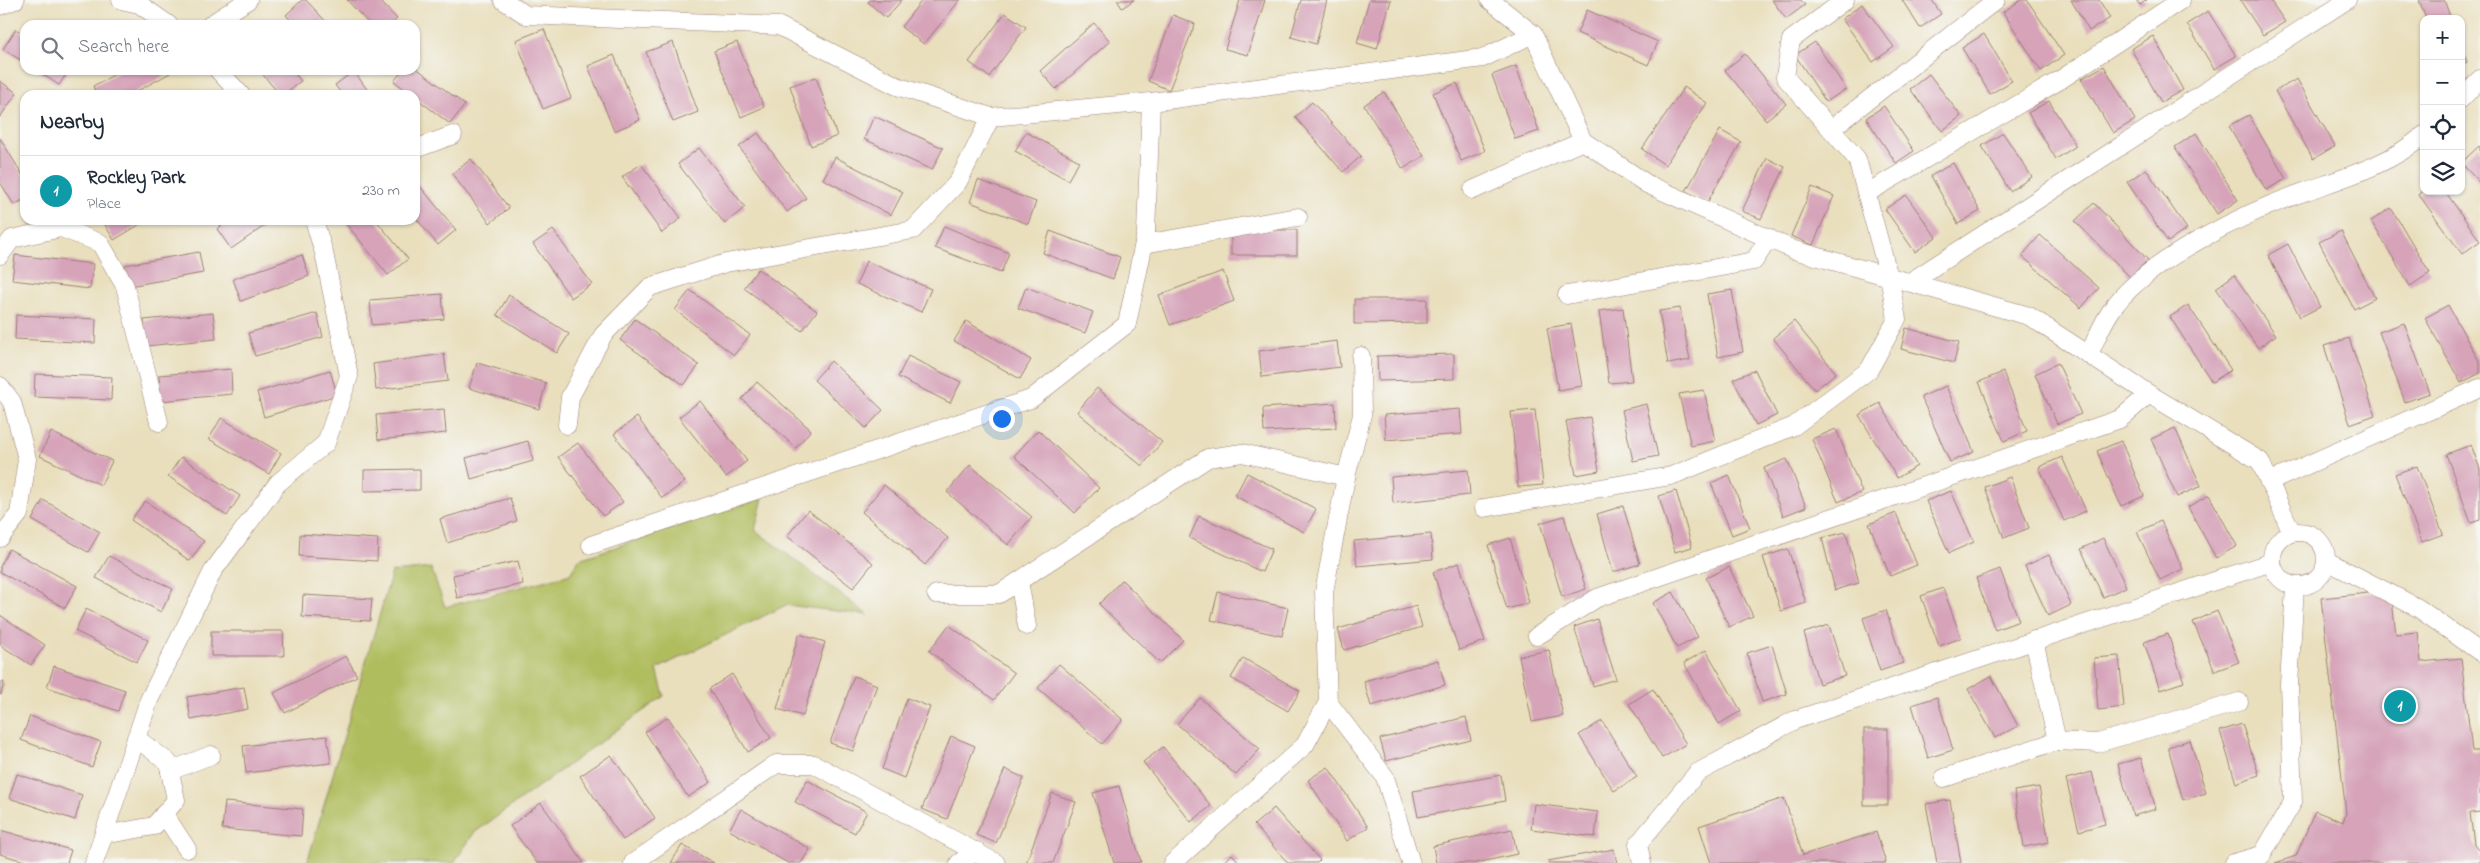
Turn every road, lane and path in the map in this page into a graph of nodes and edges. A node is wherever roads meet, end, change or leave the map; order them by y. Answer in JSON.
{"nodes":[{"id":1,"x":15,"y":0,"type":"edge"},
{"id":2,"x":121,"y":0,"type":"edge"},
{"id":3,"x":248,"y":0,"type":"edge"},
{"id":4,"x":503,"y":0,"type":"edge"},
{"id":5,"x":1490,"y":0,"type":"edge"},
{"id":6,"x":1845,"y":0,"type":"edge"},
{"id":7,"x":1996,"y":0,"type":"edge"},
{"id":8,"x":2181,"y":0,"type":"edge"},
{"id":9,"x":2347,"y":0,"type":"edge"},
{"id":10,"x":0,"y":6,"type":"edge"},
{"id":11,"x":162,"y":20,"type":"edge"},
{"id":12,"x":218,"y":20,"type":"edge"},
{"id":13,"x":1533,"y":34,"type":"junction"},
{"id":14,"x":223,"y":75,"type":"edge"},
{"id":15,"x":2480,"y":79,"type":"edge"},
{"id":16,"x":236,"y":90,"type":"edge"},
{"id":17,"x":2465,"y":95,"type":"edge"},
{"id":18,"x":1152,"y":102,"type":"junction"},
{"id":19,"x":991,"y":118,"type":"junction"},
{"id":20,"x":1831,"y":129,"type":"junction"},
{"id":21,"x":453,"y":135,"type":"dead end"},
{"id":22,"x":2420,"y":138,"type":"edge"},
{"id":23,"x":1583,"y":141,"type":"junction"},
{"id":24,"x":420,"y":147,"type":"edge"},
{"id":25,"x":1473,"y":190,"type":"dead end"},
{"id":26,"x":1867,"y":193,"type":"junction"},
{"id":27,"x":1298,"y":217,"type":"dead end"},
{"id":28,"x":316,"y":225,"type":"edge"},
{"id":29,"x":1769,"y":238,"type":"junction"},
{"id":30,"x":1144,"y":244,"type":"junction"},
{"id":31,"x":0,"y":255,"type":"edge"},
{"id":32,"x":1889,"y":277,"type":"junction"},
{"id":33,"x":1910,"y":282,"type":"junction"},
{"id":34,"x":1567,"y":295,"type":"dead end"},
{"id":35,"x":2089,"y":354,"type":"junction"},
{"id":36,"x":1361,"y":356,"type":"dead end"},
{"id":37,"x":0,"y":386,"type":"edge"},
{"id":38,"x":2480,"y":388,"type":"edge"},
{"id":39,"x":2149,"y":394,"type":"junction"},
{"id":40,"x":160,"y":422,"type":"dead end"},
{"id":41,"x":567,"y":426,"type":"dead end"},
{"id":42,"x":1346,"y":477,"type":"junction"},
{"id":43,"x":2270,"y":482,"type":"junction"},
{"id":44,"x":1484,"y":508,"type":"dead end"},
{"id":45,"x":2292,"y":533,"type":"junction"},
{"id":46,"x":0,"y":538,"type":"edge"},
{"id":47,"x":591,"y":545,"type":"dead end"},
{"id":48,"x":2327,"y":561,"type":"junction"},
{"id":49,"x":2272,"y":562,"type":"junction"},
{"id":50,"x":1018,"y":581,"type":"junction"},
{"id":51,"x":2295,"y":587,"type":"junction"},
{"id":52,"x":936,"y":594,"type":"dead end"},
{"id":53,"x":1027,"y":626,"type":"dead end"},
{"id":54,"x":1537,"y":636,"type":"dead end"},
{"id":55,"x":2034,"y":640,"type":"junction"},
{"id":56,"x":2480,"y":652,"type":"edge"},
{"id":57,"x":1328,"y":702,"type":"junction"},
{"id":58,"x":2239,"y":702,"type":"dead end"},
{"id":59,"x":136,"y":738,"type":"junction"},
{"id":60,"x":2057,"y":741,"type":"junction"},
{"id":61,"x":212,"y":755,"type":"dead end"},
{"id":62,"x":170,"y":771,"type":"junction"},
{"id":63,"x":1944,"y":778,"type":"dead end"},
{"id":64,"x":164,"y":814,"type":"junction"},
{"id":65,"x":105,"y":831,"type":"junction"},
{"id":66,"x":187,"y":848,"type":"dead end"},
{"id":67,"x":976,"y":851,"type":"junction"},
{"id":68,"x":94,"y":863,"type":"edge"},
{"id":69,"x":633,"y":863,"type":"edge"},
{"id":70,"x":959,"y":863,"type":"edge"},
{"id":71,"x":996,"y":863,"type":"edge"},
{"id":72,"x":1173,"y":863,"type":"edge"},
{"id":73,"x":1411,"y":863,"type":"edge"},
{"id":74,"x":1642,"y":863,"type":"edge"},
{"id":75,"x":2234,"y":863,"type":"edge"}],
"edges":[{"from":1,"to":10,"type":"lane"},
{"from":2,"to":11,"type":"lane"},
{"from":3,"to":12,"type":"lane"},
{"from":4,"to":19,"type":"lane"},
{"from":5,"to":13,"type":"lane"},
{"from":6,"to":20,"type":"lane"},
{"from":7,"to":20,"type":"lane"},
{"from":8,"to":26,"type":"lane"},
{"from":9,"to":33,"type":"lane"},
{"from":13,"to":18,"type":"lane"},
{"from":13,"to":23,"type":"lane"},
{"from":14,"to":16,"type":"lane"},
{"from":15,"to":17,"type":"lane"},
{"from":18,"to":19,"type":"lane"},
{"from":18,"to":30,"type":"lane"},
{"from":19,"to":41,"type":"lane"},
{"from":20,"to":26,"type":"lane"},
{"from":21,"to":24,"type":"lane"},
{"from":22,"to":35,"type":"lane"},
{"from":23,"to":25,"type":"lane"},
{"from":23,"to":29,"type":"lane"},
{"from":26,"to":32,"type":"lane"},
{"from":27,"to":30,"type":"lane"},
{"from":28,"to":59,"type":"lane"},
{"from":29,"to":32,"type":"lane"},
{"from":29,"to":34,"type":"lane"},
{"from":30,"to":47,"type":"lane"},
{"from":31,"to":40,"type":"lane"},
{"from":32,"to":33,"type":"lane"},
{"from":32,"to":44,"type":"lane"},
{"from":33,"to":35,"type":"lane"},
{"from":35,"to":39,"type":"lane"},
{"from":36,"to":42,"type":"lane"},
{"from":37,"to":46,"type":"lane"},
{"from":38,"to":43,"type":"lane"},
{"from":39,"to":43,"type":"lane"},
{"from":39,"to":54,"type":"lane"},
{"from":42,"to":50,"type":"lane"},
{"from":42,"to":57,"type":"lane"},
{"from":43,"to":45,"type":"lane"},
{"from":45,"to":48,"type":"lane"},
{"from":45,"to":49,"type":"lane"},
{"from":48,"to":51,"type":"lane"},
{"from":48,"to":56,"type":"lane"},
{"from":49,"to":51,"type":"lane"},
{"from":49,"to":55,"type":"lane"},
{"from":50,"to":52,"type":"lane"},
{"from":50,"to":53,"type":"lane"},
{"from":51,"to":75,"type":"lane"},
{"from":55,"to":60,"type":"lane"},
{"from":55,"to":74,"type":"lane"},
{"from":57,"to":72,"type":"lane"},
{"from":57,"to":73,"type":"lane"},
{"from":58,"to":60,"type":"lane"},
{"from":59,"to":62,"type":"lane"},
{"from":59,"to":65,"type":"lane"},
{"from":60,"to":63,"type":"lane"},
{"from":61,"to":62,"type":"lane"},
{"from":62,"to":64,"type":"lane"},
{"from":64,"to":65,"type":"lane"},
{"from":64,"to":66,"type":"lane"},
{"from":65,"to":68,"type":"lane"},
{"from":67,"to":69,"type":"lane"},
{"from":67,"to":70,"type":"lane"},
{"from":67,"to":71,"type":"lane"}]}
